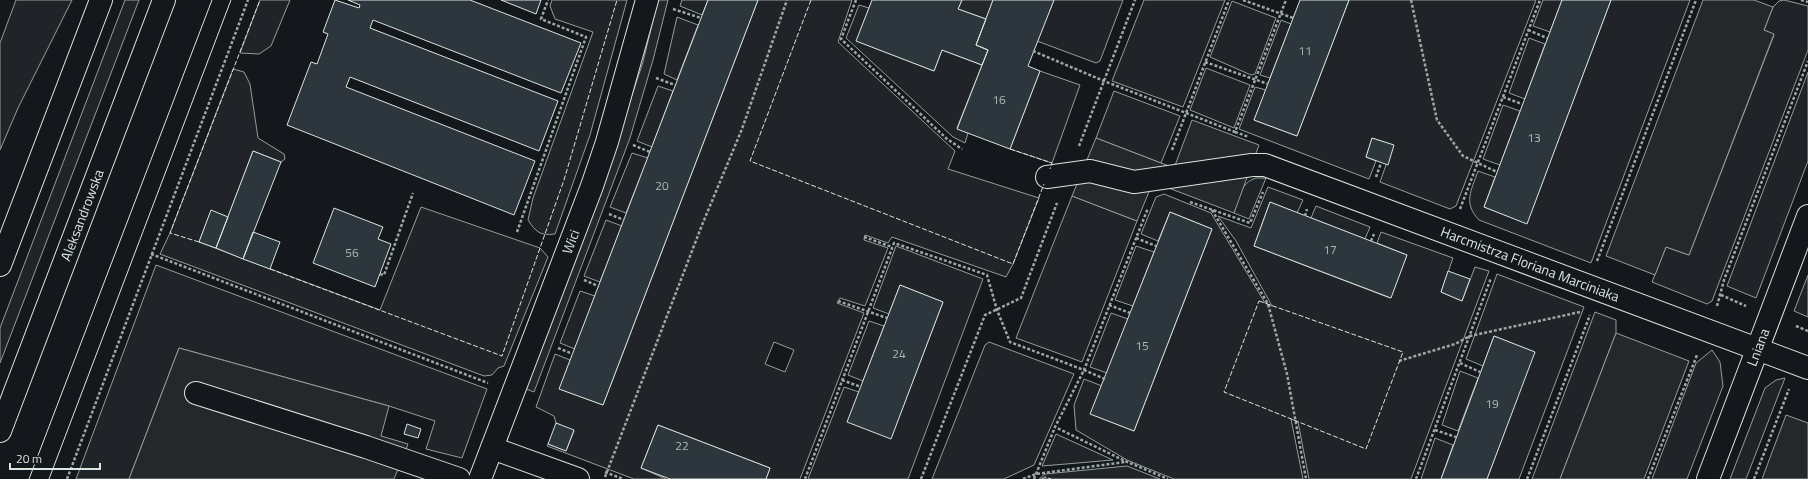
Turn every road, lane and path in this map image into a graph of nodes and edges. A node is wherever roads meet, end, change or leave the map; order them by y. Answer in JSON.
{"nodes":[{"id":1,"x":101,"y":0,"type":"edge"},
{"id":2,"x":164,"y":0,"type":"edge"},
{"id":3,"x":248,"y":0,"type":"edge"},
{"id":4,"x":548,"y":0,"type":"edge"},
{"id":5,"x":647,"y":0,"type":"edge"},
{"id":6,"x":788,"y":0,"type":"edge"},
{"id":7,"x":856,"y":0,"type":"edge"},
{"id":8,"x":1135,"y":0,"type":"edge"},
{"id":9,"x":1229,"y":0,"type":"edge"},
{"id":10,"x":1243,"y":0,"type":"edge"},
{"id":11,"x":1286,"y":0,"type":"edge"},
{"id":12,"x":1411,"y":0,"type":"edge"},
{"id":13,"x":1540,"y":0,"type":"edge"},
{"id":14,"x":1696,"y":0,"type":"edge"},
{"id":15,"x":1801,"y":0,"type":"edge"},
{"id":16,"x":1808,"y":2,"type":"edge"},
{"id":17,"x":674,"y":8,"type":"dead end"},
{"id":18,"x":1280,"y":14,"type":"junction"},
{"id":19,"x":701,"y":18,"type":"dead end"},
{"id":20,"x":1293,"y":18,"type":"dead end"},
{"id":21,"x":1528,"y":30,"type":"junction"},
{"id":22,"x":1548,"y":38,"type":"dead end"},
{"id":23,"x":1034,"y":51,"type":"dead end"},
{"id":24,"x":1205,"y":62,"type":"junction"},
{"id":25,"x":1808,"y":62,"type":"edge"},
{"id":26,"x":656,"y":78,"type":"dead end"},
{"id":27,"x":1255,"y":80,"type":"junction"},
{"id":28,"x":1104,"y":81,"type":"junction"},
{"id":29,"x":1268,"y":84,"type":"dead end"},
{"id":30,"x":676,"y":85,"type":"dead end"},
{"id":31,"x":1503,"y":97,"type":"junction"},
{"id":32,"x":1522,"y":104,"type":"dead end"},
{"id":33,"x":1186,"y":113,"type":"junction"},
{"id":34,"x":631,"y":144,"type":"dead end"},
{"id":35,"x":962,"y":149,"type":"dead end"},
{"id":36,"x":650,"y":152,"type":"dead end"},
{"id":37,"x":1381,"y":162,"type":"dead end"},
{"id":38,"x":1477,"y":164,"type":"junction"},
{"id":39,"x":1497,"y":172,"type":"dead end"},
{"id":40,"x":1057,"y":176,"type":"junction"},
{"id":41,"x":1161,"y":177,"type":"junction"},
{"id":42,"x":1374,"y":184,"type":"dead end"},
{"id":43,"x":413,"y":193,"type":"dead end"},
{"id":44,"x":1212,"y":210,"type":"dead end"},
{"id":45,"x":605,"y":212,"type":"dead end"},
{"id":46,"x":1808,"y":216,"type":"edge"},
{"id":47,"x":624,"y":220,"type":"dead end"},
{"id":48,"x":517,"y":232,"type":"dead end"},
{"id":49,"x":1451,"y":234,"type":"junction"},
{"id":50,"x":864,"y":238,"type":"dead end"},
{"id":51,"x":1136,"y":238,"type":"junction"},
{"id":52,"x":4,"y":240,"type":"edge"},
{"id":53,"x":1156,"y":246,"type":"dead end"},
{"id":54,"x":892,"y":247,"type":"junction"},
{"id":55,"x":1500,"y":253,"type":"junction"},
{"id":56,"x":151,"y":254,"type":"junction"},
{"id":57,"x":0,"y":265,"type":"edge"},
{"id":58,"x":380,"y":274,"type":"dead end"},
{"id":59,"x":580,"y":279,"type":"dead end"},
{"id":60,"x":598,"y":286,"type":"dead end"},
{"id":61,"x":1588,"y":286,"type":"junction"},
{"id":62,"x":1721,"y":295,"type":"junction"},
{"id":63,"x":838,"y":301,"type":"dead end"},
{"id":64,"x":1109,"y":305,"type":"junction"},
{"id":65,"x":1752,"y":308,"type":"dead end"},
{"id":66,"x":1592,"y":309,"type":"junction"},
{"id":67,"x":997,"y":310,"type":"junction"},
{"id":68,"x":868,"y":312,"type":"junction"},
{"id":69,"x":1130,"y":314,"type":"dead end"},
{"id":70,"x":887,"y":318,"type":"dead end"},
{"id":71,"x":1790,"y":323,"type":"dead end"},
{"id":72,"x":1709,"y":331,"type":"junction"},
{"id":73,"x":1808,"y":331,"type":"edge"},
{"id":74,"x":1470,"y":336,"type":"junction"},
{"id":75,"x":554,"y":346,"type":"dead end"},
{"id":76,"x":1758,"y":350,"type":"junction"},
{"id":77,"x":573,"y":354,"type":"dead end"},
{"id":78,"x":1400,"y":361,"type":"dead end"},
{"id":79,"x":1460,"y":363,"type":"junction"},
{"id":80,"x":1803,"y":366,"type":"edge"},
{"id":81,"x":1084,"y":370,"type":"junction"},
{"id":82,"x":1480,"y":372,"type":"dead end"},
{"id":83,"x":1105,"y":378,"type":"dead end"},
{"id":84,"x":842,"y":380,"type":"junction"},
{"id":85,"x":861,"y":388,"type":"dead end"},
{"id":86,"x":196,"y":393,"type":"dead end"},
{"id":87,"x":513,"y":393,"type":"junction"},
{"id":88,"x":1055,"y":427,"type":"junction"},
{"id":89,"x":1435,"y":430,"type":"junction"},
{"id":90,"x":0,"y":431,"type":"edge"},
{"id":91,"x":1456,"y":437,"type":"dead end"},
{"id":92,"x":492,"y":448,"type":"junction"},
{"id":93,"x":1125,"y":462,"type":"junction"},
{"id":94,"x":1036,"y":474,"type":"junction"},
{"id":95,"x":67,"y":479,"type":"edge"},
{"id":96,"x":459,"y":479,"type":"edge"},
{"id":97,"x":480,"y":479,"type":"edge"},
{"id":98,"x":578,"y":479,"type":"edge"},
{"id":99,"x":604,"y":479,"type":"edge"},
{"id":100,"x":805,"y":479,"type":"edge"},
{"id":101,"x":921,"y":479,"type":"edge"},
{"id":102,"x":1023,"y":479,"type":"edge"},
{"id":103,"x":1034,"y":479,"type":"edge"},
{"id":104,"x":1168,"y":479,"type":"edge"},
{"id":105,"x":1306,"y":479,"type":"edge"},
{"id":106,"x":1416,"y":479,"type":"edge"},
{"id":107,"x":1527,"y":479,"type":"edge"},
{"id":108,"x":1648,"y":479,"type":"edge"},
{"id":109,"x":1708,"y":479,"type":"edge"},
{"id":110,"x":1754,"y":479,"type":"edge"}],
"edges":[{"from":1,"to":52,"type":"street"},
{"from":2,"to":90,"type":"street","name":"Aleksandrowska"},
{"from":3,"to":56,"type":"path"},
{"from":4,"to":48,"type":"path"},
{"from":5,"to":87,"type":"street","name":"Wici"},
{"from":6,"to":99,"type":"path"},
{"from":7,"to":35,"type":"path"},
{"from":8,"to":28,"type":"path"},
{"from":9,"to":24,"type":"path"},
{"from":10,"to":18,"type":"path"},
{"from":11,"to":18,"type":"path"},
{"from":12,"to":38,"type":"path"},
{"from":13,"to":21,"type":"path"},
{"from":14,"to":61,"type":"path"},
{"from":15,"to":16,"type":"path"},
{"from":17,"to":19,"type":"path"},
{"from":18,"to":20,"type":"path"},
{"from":18,"to":27,"type":"path"},
{"from":21,"to":22,"type":"path"},
{"from":21,"to":31,"type":"path"},
{"from":23,"to":28,"type":"path"},
{"from":24,"to":27,"type":"path"},
{"from":24,"to":33,"type":"path"},
{"from":25,"to":62,"type":"path"},
{"from":26,"to":30,"type":"path"},
{"from":27,"to":29,"type":"path"},
{"from":27,"to":33,"type":"path"},
{"from":28,"to":33,"type":"path"},
{"from":28,"to":40,"type":"path"},
{"from":31,"to":32,"type":"path"},
{"from":31,"to":38,"type":"path"},
{"from":33,"to":41,"type":"path"},
{"from":34,"to":36,"type":"path"},
{"from":37,"to":42,"type":"path"},
{"from":38,"to":39,"type":"path"},
{"from":38,"to":49,"type":"path"},
{"from":40,"to":41,"type":"street","name":"Harcmistrza Floriana Marciniaka"},
{"from":40,"to":67,"type":"path"},
{"from":41,"to":49,"type":"street","name":"Harcmistrza Floriana Marciniaka"},
{"from":41,"to":51,"type":"path"},
{"from":43,"to":58,"type":"path"},
{"from":44,"to":105,"type":"path"},
{"from":45,"to":47,"type":"path"},
{"from":46,"to":76,"type":"street","name":"Lniana"},
{"from":49,"to":55,"type":"street","name":"Harcmistrza Floriana Marciniaka"},
{"from":50,"to":54,"type":"path"},
{"from":51,"to":53,"type":"path"},
{"from":51,"to":64,"type":"path"},
{"from":52,"to":57,"type":"street"},
{"from":54,"to":67,"type":"path"},
{"from":54,"to":68,"type":"path"},
{"from":55,"to":61,"type":"street","name":"Harcmistrza Floriana Marciniaka"},
{"from":55,"to":74,"type":"path"},
{"from":56,"to":87,"type":"path"},
{"from":56,"to":95,"type":"path"},
{"from":59,"to":60,"type":"path"},
{"from":61,"to":66,"type":"path"},
{"from":61,"to":72,"type":"street","name":"Harcmistrza Floriana Marciniaka"},
{"from":62,"to":65,"type":"path"},
{"from":62,"to":72,"type":"path"},
{"from":63,"to":68,"type":"path"},
{"from":64,"to":69,"type":"path"},
{"from":64,"to":81,"type":"path"},
{"from":66,"to":74,"type":"path"},
{"from":66,"to":107,"type":"path"},
{"from":67,"to":81,"type":"path"},
{"from":67,"to":101,"type":"path"},
{"from":68,"to":70,"type":"path"},
{"from":68,"to":84,"type":"path"},
{"from":71,"to":73,"type":"path"},
{"from":72,"to":76,"type":"street","name":"Harcmistrza Floriana Marciniaka"},
{"from":72,"to":108,"type":"path"},
{"from":74,"to":78,"type":"path"},
{"from":74,"to":79,"type":"path"},
{"from":75,"to":77,"type":"path"},
{"from":76,"to":80,"type":"street","name":"Harcmistrza Floriana Marciniaka"},
{"from":76,"to":109,"type":"street","name":"Lniana"},
{"from":79,"to":82,"type":"path"},
{"from":79,"to":89,"type":"path"},
{"from":80,"to":110,"type":"path"},
{"from":81,"to":83,"type":"path"},
{"from":81,"to":88,"type":"path"},
{"from":84,"to":85,"type":"path"},
{"from":84,"to":100,"type":"path"},
{"from":86,"to":96,"type":"street"},
{"from":87,"to":92,"type":"street","name":"Wici"},
{"from":88,"to":93,"type":"path"},
{"from":88,"to":94,"type":"path"},
{"from":89,"to":91,"type":"path"},
{"from":89,"to":106,"type":"path"},
{"from":92,"to":97,"type":"street","name":"Wici"},
{"from":92,"to":98,"type":"street"},
{"from":93,"to":94,"type":"path"},
{"from":93,"to":104,"type":"path"},
{"from":94,"to":102,"type":"path"},
{"from":94,"to":103,"type":"path"}]}
